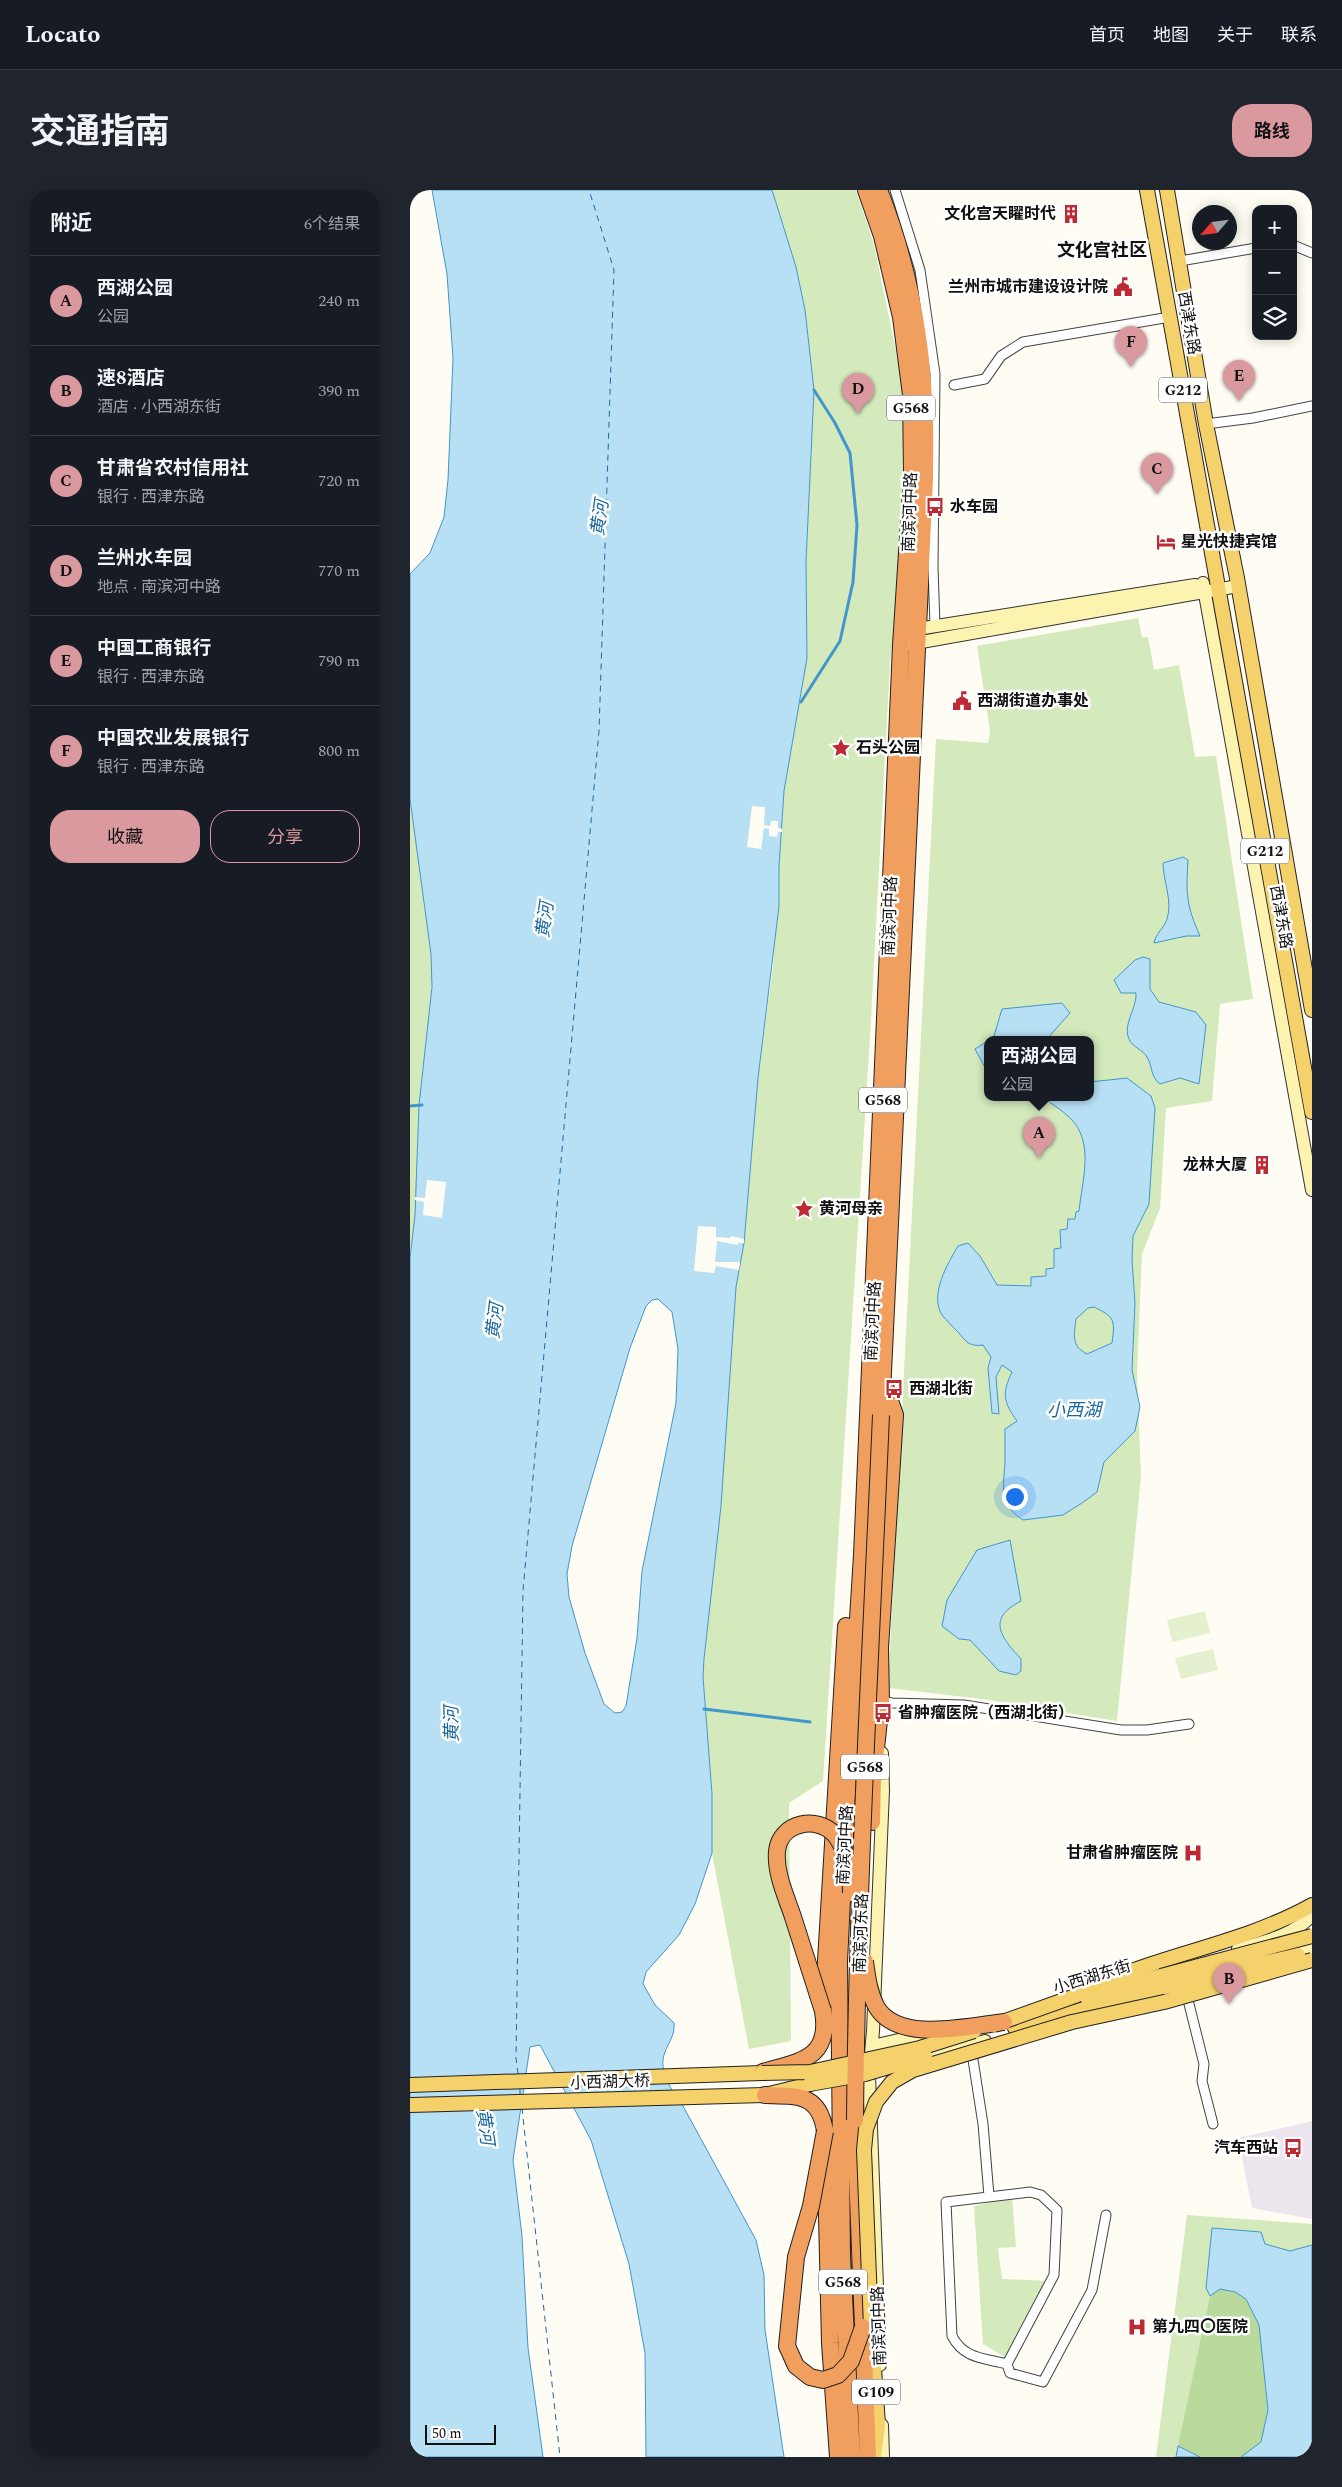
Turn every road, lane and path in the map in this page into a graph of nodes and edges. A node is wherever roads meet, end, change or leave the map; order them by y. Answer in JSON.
{"nodes":[{"id":1,"x":866,"y":190,"type":"edge"},
{"id":2,"x":879,"y":190,"type":"edge"},
{"id":3,"x":895,"y":190,"type":"edge"},
{"id":4,"x":1147,"y":190,"type":"edge"},
{"id":5,"x":1167,"y":190,"type":"edge"},
{"id":6,"x":1297,"y":246,"type":"edge"},
{"id":7,"x":1252,"y":249,"type":"edge"},
{"id":8,"x":1312,"y":252,"type":"edge"},
{"id":9,"x":1180,"y":261,"type":"junction"},
{"id":10,"x":1170,"y":317,"type":"junction"},
{"id":11,"x":954,"y":385,"type":"dead end"},
{"id":12,"x":1312,"y":406,"type":"edge"},
{"id":13,"x":1206,"y":424,"type":"junction"},
{"id":14,"x":1238,"y":582,"type":"junction"},
{"id":15,"x":1211,"y":586,"type":"junction"},
{"id":16,"x":915,"y":635,"type":"junction"},
{"id":17,"x":1309,"y":974,"type":"edge"},
{"id":18,"x":1312,"y":1010,"type":"edge"},
{"id":19,"x":1312,"y":1112,"type":"edge"},
{"id":20,"x":1312,"y":1190,"type":"edge"},
{"id":21,"x":883,"y":1380,"type":"junction"},
{"id":22,"x":862,"y":1555,"type":"junction"},
{"id":23,"x":881,"y":1701,"type":"junction"},
{"id":24,"x":1189,"y":1724,"type":"dead end"},
{"id":25,"x":1312,"y":1906,"type":"edge"},
{"id":26,"x":1310,"y":1918,"type":"edge"},
{"id":27,"x":1312,"y":1936,"type":"edge"},
{"id":28,"x":1312,"y":1947,"type":"edge"},
{"id":29,"x":1312,"y":1951,"type":"edge"},
{"id":30,"x":1312,"y":1960,"type":"edge"},
{"id":31,"x":1184,"y":1985,"type":"junction"},
{"id":32,"x":856,"y":2000,"type":"junction"},
{"id":33,"x":823,"y":2011,"type":"junction"},
{"id":34,"x":1072,"y":2022,"type":"junction"},
{"id":35,"x":1010,"y":2025,"type":"junction"},
{"id":36,"x":872,"y":2046,"type":"junction"},
{"id":37,"x":970,"y":2049,"type":"junction"},
{"id":38,"x":762,"y":2073,"type":"junction"},
{"id":39,"x":869,"y":2075,"type":"junction"},
{"id":40,"x":410,"y":2085,"type":"edge"},
{"id":41,"x":765,"y":2095,"type":"junction"},
{"id":42,"x":410,"y":2105,"type":"edge"},
{"id":43,"x":1212,"y":2124,"type":"dead end"},
{"id":44,"x":825,"y":2131,"type":"junction"},
{"id":45,"x":988,"y":2196,"type":"junction"},
{"id":46,"x":1106,"y":2215,"type":"dead end"},
{"id":47,"x":867,"y":2327,"type":"junction"},
{"id":48,"x":1007,"y":2364,"type":"junction"},
{"id":49,"x":838,"y":2457,"type":"edge"},
{"id":50,"x":852,"y":2457,"type":"edge"},
{"id":51,"x":868,"y":2457,"type":"edge"},
{"id":52,"x":874,"y":2457,"type":"edge"},
{"id":53,"x":883,"y":2457,"type":"edge"}],
"edges":[{"from":1,"to":16,"type":"highway","name":"南滨河中路","number":"G568"},
{"from":2,"to":16,"type":"highway","name":"南滨河中路","number":"G568"},
{"from":3,"to":16,"type":"street"},
{"from":4,"to":10,"type":"main road","name":"西津东路","number":"G212"},
{"from":5,"to":9,"type":"main road","name":"西津东路","number":"G212"},
{"from":6,"to":8,"type":"street"},
{"from":7,"to":9,"type":"street"},
{"from":9,"to":13,"type":"main road","name":"西津东路","number":"G212"},
{"from":10,"to":11,"type":"street"},
{"from":10,"to":15,"type":"main road","name":"西津东路","number":"G212"},
{"from":12,"to":13,"type":"street"},
{"from":13,"to":14,"type":"main road","name":"西津东路","number":"G212"},
{"from":14,"to":15,"type":"street"},
{"from":14,"to":17,"type":"main road","name":"西津东路","number":"G212"},
{"from":15,"to":16,"type":"street"},
{"from":15,"to":16,"type":"street"},
{"from":15,"to":19,"type":"main road","name":"西津东路","number":"G212"},
{"from":15,"to":20,"type":"street","name":"西津东路"},
{"from":16,"to":21,"type":"highway","name":"南滨河中路","number":"G568"},
{"from":16,"to":22,"type":"highway","name":"南滨河中路","number":"G568"},
{"from":17,"to":18,"type":"main road","name":"西津东路","number":"G212"},
{"from":21,"to":23,"type":"highway"},
{"from":21,"to":32,"type":"highway","name":"南滨河中路","number":"G568","bridge":true},
{"from":22,"to":33,"type":"highway","bridge":true},
{"from":22,"to":50,"type":"highway","name":"南滨河中路","number":"G568"},
{"from":23,"to":24,"type":"street"},
{"from":23,"to":35,"type":"highway","bridge":true},
{"from":23,"to":36,"type":"street","name":"南滨河东路"},
{"from":25,"to":35,"type":"main road","bridge":true},
{"from":26,"to":27,"type":"street"},
{"from":26,"to":36,"type":"street","name":"小西湖东街"},
{"from":27,"to":35,"type":"main road","bridge":true},
{"from":28,"to":31,"type":"street","name":"小西湖东街"},
{"from":29,"to":35,"type":"main road","bridge":true},
{"from":30,"to":34,"type":"main road","bridge":true},
{"from":31,"to":37,"type":"street","name":"小西湖东街"},
{"from":31,"to":43,"type":"street"},
{"from":32,"to":33,"type":"highway","bridge":true},
{"from":32,"to":47,"type":"highway","name":"南滨河中路","number":"G568","bridge":true},
{"from":33,"to":38,"type":"highway","bridge":true},
{"from":34,"to":35,"type":"main road","bridge":true},
{"from":34,"to":37,"type":"main road","bridge":true},
{"from":35,"to":37,"type":"main road","bridge":true},
{"from":35,"to":38,"type":"main road","name":"小西湖大桥","bridge":true},
{"from":35,"to":41,"type":"main road","name":"小西湖大桥","bridge":true},
{"from":36,"to":39,"type":"street","name":"南滨河中路"},
{"from":37,"to":39,"type":"street","name":"小西湖东街"},
{"from":37,"to":45,"type":"street"},
{"from":37,"to":47,"type":"main road","bridge":true},
{"from":38,"to":40,"type":"main road","name":"小西湖大桥"},
{"from":39,"to":53,"type":"street","name":"南滨河中路"},
{"from":41,"to":42,"type":"main road","name":"小西湖大桥"},
{"from":41,"to":44,"type":"highway"},
{"from":44,"to":47,"type":"highway","bridge":true},
{"from":44,"to":49,"type":"highway","bridge":true},
{"from":45,"to":48,"type":"street"},
{"from":45,"to":48,"type":"street"},
{"from":46,"to":48,"type":"street"},
{"from":47,"to":51,"type":"highway","name":"南滨河中路","number":"G568"},
{"from":47,"to":52,"type":"main road","number":"G109"}]}
